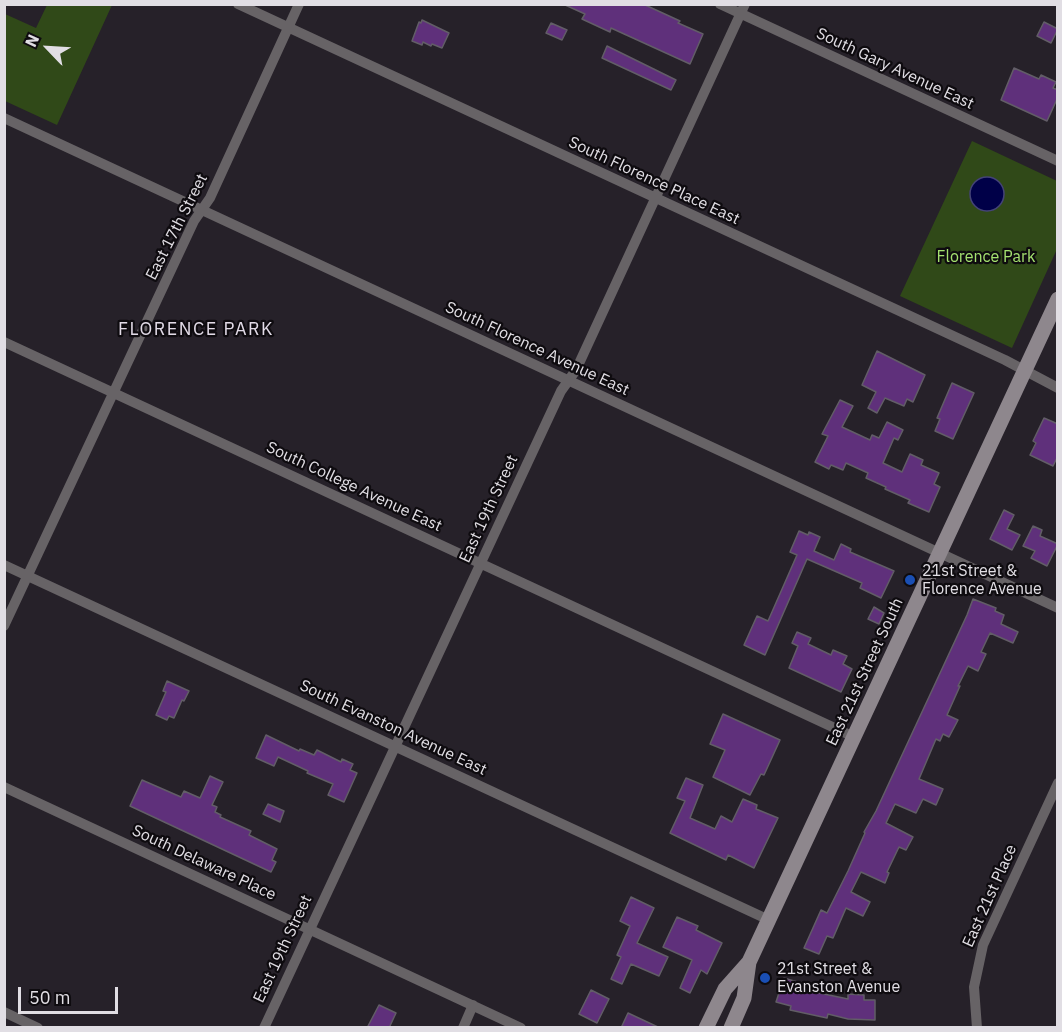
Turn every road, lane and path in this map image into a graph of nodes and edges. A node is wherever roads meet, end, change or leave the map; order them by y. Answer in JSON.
{"nodes":[{"id":1,"x":238,"y":4,"type":"edge"},
{"id":2,"x":298,"y":4,"type":"edge"},
{"id":3,"x":720,"y":4,"type":"edge"},
{"id":4,"x":743,"y":9,"type":"edge"},
{"id":5,"x":288,"y":28,"type":"junction"},
{"id":6,"x":4,"y":118,"type":"edge"},
{"id":7,"x":1058,"y":162,"type":"edge"},
{"id":8,"x":655,"y":198,"type":"junction"},
{"id":9,"x":202,"y":210,"type":"junction"},
{"id":10,"x":1058,"y":299,"type":"edge"},
{"id":11,"x":4,"y":342,"type":"edge"},
{"id":12,"x":1024,"y":371,"type":"junction"},
{"id":13,"x":568,"y":380,"type":"junction"},
{"id":14,"x":1058,"y":388,"type":"edge"},
{"id":15,"x":114,"y":393,"type":"junction"},
{"id":16,"x":940,"y":554,"type":"junction"},
{"id":17,"x":480,"y":562,"type":"junction"},
{"id":18,"x":4,"y":565,"type":"edge"},
{"id":19,"x":28,"y":576,"type":"junction"},
{"id":20,"x":1058,"y":608,"type":"edge"},
{"id":21,"x":4,"y":626,"type":"edge"},
{"id":22,"x":854,"y":737,"type":"junction"},
{"id":23,"x":394,"y":745,"type":"junction"},
{"id":24,"x":1058,"y":783,"type":"edge"},
{"id":25,"x":4,"y":787,"type":"edge"},
{"id":26,"x":769,"y":920,"type":"junction"},
{"id":27,"x":309,"y":929,"type":"junction"},
{"id":28,"x":749,"y":962,"type":"junction"},
{"id":29,"x":473,"y":1005,"type":"junction"},
{"id":30,"x":4,"y":1012,"type":"edge"},
{"id":31,"x":38,"y":1028,"type":"edge"},
{"id":32,"x":264,"y":1028,"type":"edge"},
{"id":33,"x":463,"y":1028,"type":"edge"},
{"id":34,"x":521,"y":1028,"type":"edge"},
{"id":35,"x":706,"y":1028,"type":"edge"},
{"id":36,"x":731,"y":1028,"type":"edge"},
{"id":37,"x":977,"y":1028,"type":"edge"}],
"edges":[{"from":1,"to":5,"type":"street","name":"South Florence Place East"},
{"from":2,"to":5,"type":"street","name":"East 17th Street"},
{"from":3,"to":4,"type":"street","name":"South Gary Avenue East"},
{"from":4,"to":7,"type":"street","name":"South Gary Avenue East"},
{"from":4,"to":8,"type":"street","name":"East 19th Street"},
{"from":5,"to":8,"type":"street","name":"South Florence Place East"},
{"from":5,"to":9,"type":"street","name":"East 17th Street"},
{"from":6,"to":9,"type":"street","name":"South Florence Avenue East"},
{"from":8,"to":12,"type":"street","name":"South Florence Place East"},
{"from":8,"to":13,"type":"street","name":"East 19th Street"},
{"from":9,"to":13,"type":"street","name":"South Florence Avenue East"},
{"from":9,"to":15,"type":"street","name":"East 17th Street"},
{"from":10,"to":12,"type":"main road","name":"East 21st Street South"},
{"from":11,"to":15,"type":"street","name":"South College Avenue East"},
{"from":12,"to":14,"type":"street","name":"South Florence Place East"},
{"from":12,"to":16,"type":"main road","name":"East 21st Street South"},
{"from":13,"to":16,"type":"street","name":"South Florence Avenue East"},
{"from":13,"to":17,"type":"street","name":"East 19th Street"},
{"from":15,"to":17,"type":"street","name":"South College Avenue East"},
{"from":15,"to":19,"type":"street","name":"East 17th Street"},
{"from":16,"to":20,"type":"street","name":"South Florence Avenue East"},
{"from":16,"to":22,"type":"main road","name":"East 21st Street South"},
{"from":17,"to":22,"type":"street","name":"South College Avenue East"},
{"from":17,"to":23,"type":"street","name":"East 19th Street"},
{"from":18,"to":19,"type":"street","name":"South Evanston Avenue East"},
{"from":19,"to":21,"type":"street","name":"East 17th Street"},
{"from":19,"to":23,"type":"street","name":"South Evanston Avenue East"},
{"from":22,"to":26,"type":"main road","name":"East 21st Street South"},
{"from":23,"to":26,"type":"street","name":"South Evanston Avenue East"},
{"from":23,"to":27,"type":"street","name":"East 19th Street"},
{"from":24,"to":37,"type":"street","name":"East 21st Place"},
{"from":25,"to":27,"type":"street","name":"South Delaware Place"},
{"from":26,"to":28,"type":"main road","name":"East 21st Street South"},
{"from":27,"to":29,"type":"street","name":"South Delaware Place"},
{"from":27,"to":32,"type":"street","name":"East 19th Street"},
{"from":28,"to":35,"type":"main road","name":"East 21st Street South"},
{"from":28,"to":36,"type":"main road","name":"East 21st Street South"},
{"from":29,"to":33,"type":"street"},
{"from":29,"to":34,"type":"street","name":"South Delaware Place"},
{"from":30,"to":31,"type":"street"}]}
